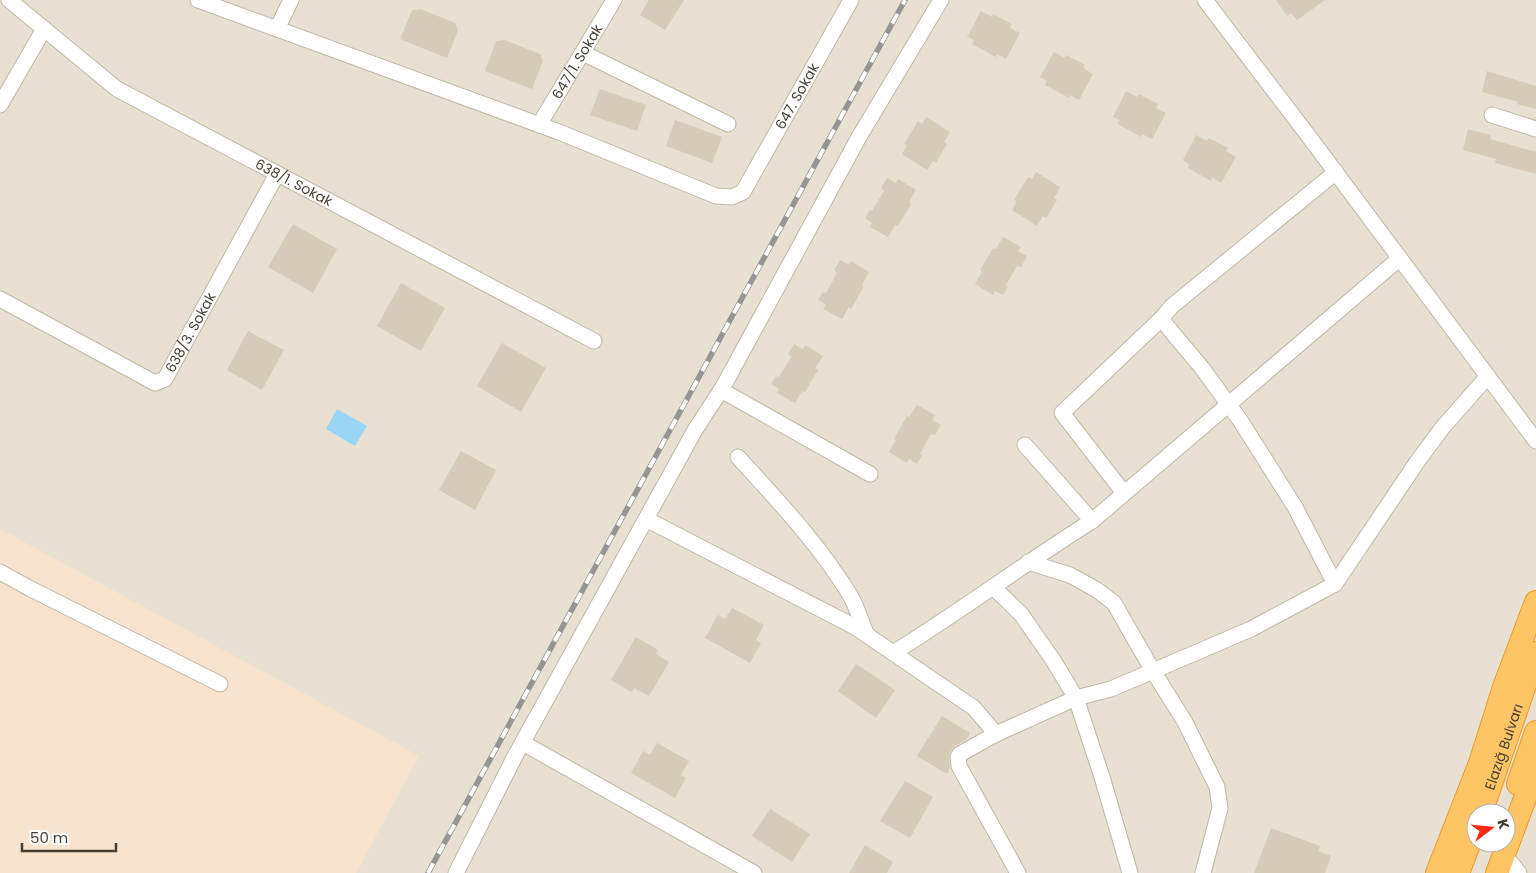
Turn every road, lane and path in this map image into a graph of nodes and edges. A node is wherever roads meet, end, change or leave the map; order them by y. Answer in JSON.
{"nodes":[{"id":1,"x":198,"y":0,"type":"edge"},
{"id":2,"x":291,"y":0,"type":"edge"},
{"id":3,"x":614,"y":0,"type":"edge"},
{"id":4,"x":851,"y":0,"type":"edge"},
{"id":5,"x":941,"y":0,"type":"edge"},
{"id":6,"x":1205,"y":0,"type":"edge"},
{"id":7,"x":17,"y":3,"type":"edge"},
{"id":8,"x":44,"y":29,"type":"junction"},
{"id":9,"x":277,"y":29,"type":"junction"},
{"id":10,"x":583,"y":53,"type":"junction"},
{"id":11,"x":0,"y":105,"type":"edge"},
{"id":12,"x":1492,"y":115,"type":"dead end"},
{"id":13,"x":728,"y":124,"type":"dead end"},
{"id":14,"x":539,"y":125,"type":"junction"},
{"id":15,"x":1536,"y":129,"type":"edge"},
{"id":16,"x":1336,"y":172,"type":"junction"},
{"id":17,"x":277,"y":174,"type":"junction"},
{"id":18,"x":1400,"y":258,"type":"junction"},
{"id":19,"x":0,"y":299,"type":"edge"},
{"id":20,"x":1161,"y":319,"type":"junction"},
{"id":21,"x":594,"y":342,"type":"dead end"},
{"id":22,"x":1488,"y":376,"type":"junction"},
{"id":23,"x":721,"y":390,"type":"junction"},
{"id":24,"x":1228,"y":404,"type":"junction"},
{"id":25,"x":1536,"y":441,"type":"edge"},
{"id":26,"x":1025,"y":446,"type":"dead end"},
{"id":27,"x":738,"y":457,"type":"dead end"},
{"id":28,"x":870,"y":474,"type":"dead end"},
{"id":29,"x":1124,"y":493,"type":"junction"},
{"id":30,"x":646,"y":519,"type":"junction"},
{"id":31,"x":1092,"y":521,"type":"junction"},
{"id":32,"x":1028,"y":562,"type":"junction"},
{"id":33,"x":0,"y":572,"type":"edge"},
{"id":34,"x":1334,"y":584,"type":"junction"},
{"id":35,"x":993,"y":587,"type":"junction"},
{"id":36,"x":1536,"y":602,"type":"edge"},
{"id":37,"x":867,"y":636,"type":"junction"},
{"id":38,"x":894,"y":653,"type":"junction"},
{"id":39,"x":1536,"y":653,"type":"edge"},
{"id":40,"x":1153,"y":671,"type":"junction"},
{"id":41,"x":220,"y":684,"type":"dead end"},
{"id":42,"x":1076,"y":698,"type":"junction"},
{"id":43,"x":1536,"y":732,"type":"edge"},
{"id":44,"x":996,"y":734,"type":"junction"},
{"id":45,"x":523,"y":743,"type":"junction"},
{"id":46,"x":1536,"y":770,"type":"edge"},
{"id":47,"x":1484,"y":803,"type":"edge"},
{"id":48,"x":1511,"y":803,"type":"edge"},
{"id":49,"x":1466,"y":852,"type":"edge"},
{"id":50,"x":1498,"y":857,"type":"edge"},
{"id":51,"x":456,"y":873,"type":"edge"},
{"id":52,"x":754,"y":873,"type":"edge"},
{"id":53,"x":1018,"y":873,"type":"edge"},
{"id":54,"x":1130,"y":873,"type":"edge"},
{"id":55,"x":1203,"y":873,"type":"edge"},
{"id":56,"x":1437,"y":873,"type":"edge"},
{"id":57,"x":1458,"y":873,"type":"edge"},
{"id":58,"x":1482,"y":873,"type":"edge"},
{"id":59,"x":1519,"y":873,"type":"edge"}],
"edges":[{"from":1,"to":9,"type":"street"},
{"from":2,"to":9,"type":"street"},
{"from":3,"to":10,"type":"street","name":"647/1. Sokak"},
{"from":4,"to":14,"type":"street","name":"647. Sokak"},
{"from":5,"to":23,"type":"street"},
{"from":6,"to":16,"type":"street"},
{"from":7,"to":8,"type":"street","name":"638/1. Sokak"},
{"from":8,"to":11,"type":"street"},
{"from":8,"to":17,"type":"street","name":"638/1. Sokak"},
{"from":9,"to":14,"type":"street"},
{"from":10,"to":13,"type":"street"},
{"from":10,"to":14,"type":"street","name":"647/1. Sokak"},
{"from":12,"to":15,"type":"street"},
{"from":16,"to":18,"type":"street"},
{"from":16,"to":20,"type":"street"},
{"from":17,"to":19,"type":"street","name":"638/3. Sokak"},
{"from":17,"to":21,"type":"street","name":"638/1. Sokak"},
{"from":18,"to":22,"type":"street"},
{"from":18,"to":24,"type":"street"},
{"from":20,"to":24,"type":"street"},
{"from":20,"to":29,"type":"street"},
{"from":22,"to":25,"type":"street"},
{"from":22,"to":34,"type":"street"},
{"from":23,"to":28,"type":"street"},
{"from":23,"to":30,"type":"street"},
{"from":24,"to":29,"type":"street"},
{"from":24,"to":34,"type":"street"},
{"from":26,"to":31,"type":"street"},
{"from":27,"to":37,"type":"street"},
{"from":29,"to":31,"type":"street"},
{"from":30,"to":37,"type":"street"},
{"from":30,"to":45,"type":"street"},
{"from":31,"to":32,"type":"street"},
{"from":32,"to":35,"type":"street"},
{"from":32,"to":40,"type":"street"},
{"from":33,"to":41,"type":"street"},
{"from":34,"to":40,"type":"street"},
{"from":35,"to":38,"type":"street"},
{"from":35,"to":42,"type":"street"},
{"from":36,"to":56,"type":"highway"},
{"from":37,"to":38,"type":"street"},
{"from":38,"to":44,"type":"street"},
{"from":39,"to":47,"type":"highway","name":"Elazığ Bulvarı"},
{"from":40,"to":42,"type":"street"},
{"from":40,"to":55,"type":"street"},
{"from":42,"to":44,"type":"street"},
{"from":42,"to":54,"type":"street"},
{"from":43,"to":48,"type":"highway","name":"Elazığ Bulvarı"},
{"from":44,"to":53,"type":"street"},
{"from":45,"to":51,"type":"street"},
{"from":45,"to":52,"type":"street"},
{"from":46,"to":50,"type":"highway"},
{"from":49,"to":57,"type":"highway"},
{"from":50,"to":58,"type":"highway"},
{"from":50,"to":59,"type":"street"}]}
